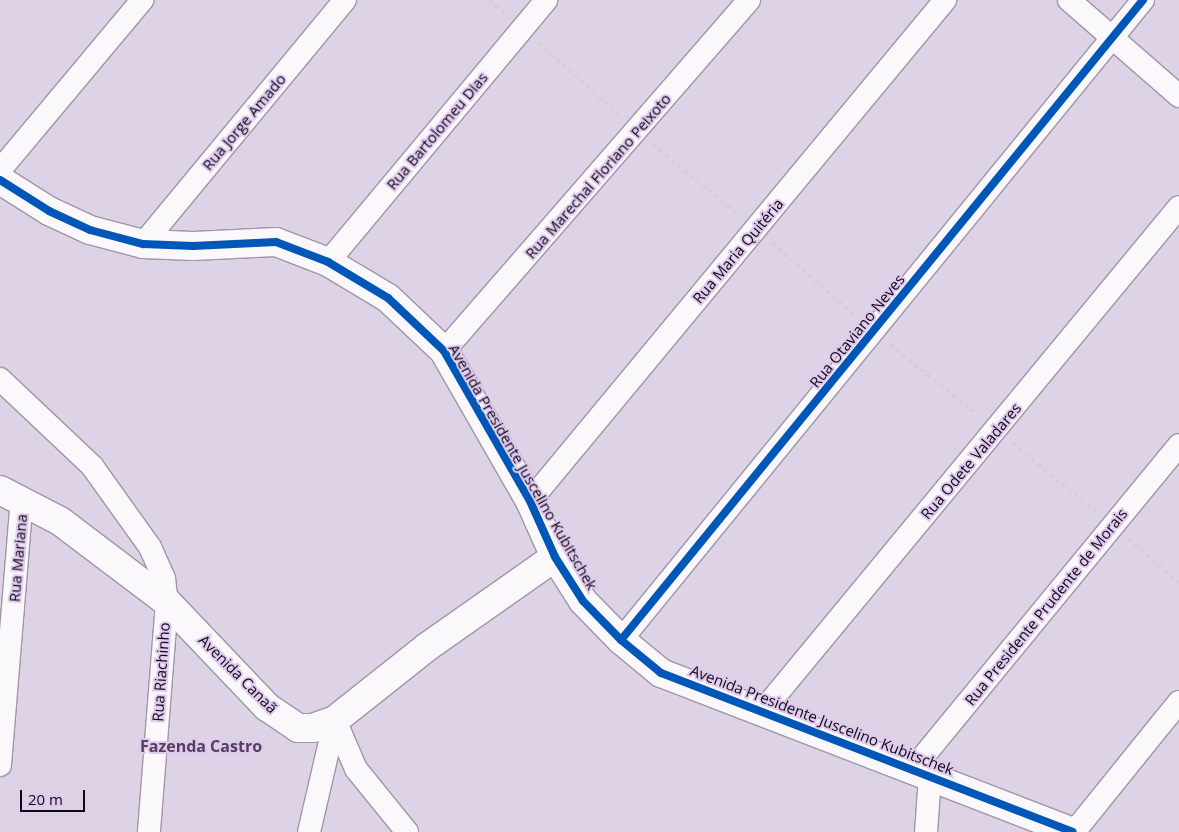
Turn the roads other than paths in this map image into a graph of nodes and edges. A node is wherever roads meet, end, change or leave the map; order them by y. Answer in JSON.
{"nodes":[{"id":1,"x":142,"y":0,"type":"edge"},
{"id":2,"x":344,"y":0,"type":"edge"},
{"id":3,"x":546,"y":0,"type":"edge"},
{"id":4,"x":749,"y":0,"type":"edge"},
{"id":5,"x":945,"y":0,"type":"edge"},
{"id":6,"x":1068,"y":0,"type":"edge"},
{"id":7,"x":1143,"y":0,"type":"edge"},
{"id":8,"x":1113,"y":37,"type":"junction"},
{"id":9,"x":1179,"y":96,"type":"edge"},
{"id":10,"x":0,"y":170,"type":"edge"},
{"id":11,"x":0,"y":180,"type":"edge"},
{"id":12,"x":1179,"y":207,"type":"edge"},
{"id":13,"x":143,"y":244,"type":"junction"},
{"id":14,"x":328,"y":262,"type":"junction"},
{"id":15,"x":444,"y":351,"type":"junction"},
{"id":16,"x":0,"y":379,"type":"edge"},
{"id":17,"x":1179,"y":445,"type":"edge"},
{"id":18,"x":11,"y":495,"type":"edge"},
{"id":19,"x":530,"y":501,"type":"junction"},
{"id":20,"x":555,"y":557,"type":"junction"},
{"id":21,"x":167,"y":602,"type":"junction"},
{"id":22,"x":621,"y":640,"type":"junction"},
{"id":23,"x":1179,"y":702,"type":"edge"},
{"id":24,"x":761,"y":713,"type":"junction"},
{"id":25,"x":335,"y":720,"type":"junction"},
{"id":26,"x":0,"y":765,"type":"edge"},
{"id":27,"x":921,"y":772,"type":"junction"},
{"id":28,"x":149,"y":832,"type":"edge"},
{"id":29,"x":309,"y":832,"type":"edge"},
{"id":30,"x":407,"y":832,"type":"edge"},
{"id":31,"x":926,"y":832,"type":"edge"},
{"id":32,"x":1073,"y":832,"type":"edge"}],
"edges":[{"from":1,"to":10,"type":"street"},
{"from":2,"to":13,"type":"street","name":"Rua Jorge Amado"},
{"from":3,"to":14,"type":"street","name":"Rua Bartolomeu Dias"},
{"from":4,"to":15,"type":"street","name":"Rua Marechal Floriano Peixoto"},
{"from":5,"to":19,"type":"street","name":"Rua Maria Quitéria"},
{"from":6,"to":8,"type":"street"},
{"from":7,"to":8,"type":"street","name":"Rua Otaviano Neves"},
{"from":8,"to":9,"type":"street"},
{"from":8,"to":22,"type":"street","name":"Rua Otaviano Neves"},
{"from":11,"to":13,"type":"street","name":"Avenida Presidente Juscelino Kubitschek"},
{"from":12,"to":24,"type":"street","name":"Rua Odete Valadares"},
{"from":13,"to":14,"type":"street","name":"Avenida Presidente Juscelino Kubitschek"},
{"from":14,"to":15,"type":"street","name":"Avenida Presidente Juscelino Kubitschek"},
{"from":15,"to":19,"type":"street","name":"Avenida Presidente Juscelino Kubitschek"},
{"from":16,"to":21,"type":"street","name":"Rua Riachinho"},
{"from":17,"to":27,"type":"street","name":"Rua Presidente Prudente de Morais"},
{"from":18,"to":21,"type":"street","name":"Avenida Canaã"},
{"from":18,"to":26,"type":"street","name":"Rua Mariana"},
{"from":19,"to":20,"type":"street","name":"Avenida Presidente Juscelino Kubitschek"},
{"from":20,"to":22,"type":"street","name":"Avenida Presidente Juscelino Kubitschek"},
{"from":20,"to":25,"type":"street","name":"Avenida Canaã"},
{"from":21,"to":25,"type":"street","name":"Avenida Canaã"},
{"from":21,"to":28,"type":"street","name":"Rua Riachinho"},
{"from":22,"to":24,"type":"street","name":"Avenida Presidente Juscelino Kubitschek"},
{"from":23,"to":32,"type":"street"},
{"from":24,"to":27,"type":"street","name":"Avenida Presidente Juscelino Kubitschek"},
{"from":25,"to":29,"type":"street"},
{"from":25,"to":30,"type":"street"},
{"from":27,"to":31,"type":"street"},
{"from":27,"to":32,"type":"street","name":"Avenida Presidente Juscelino Kubitschek"}]}
